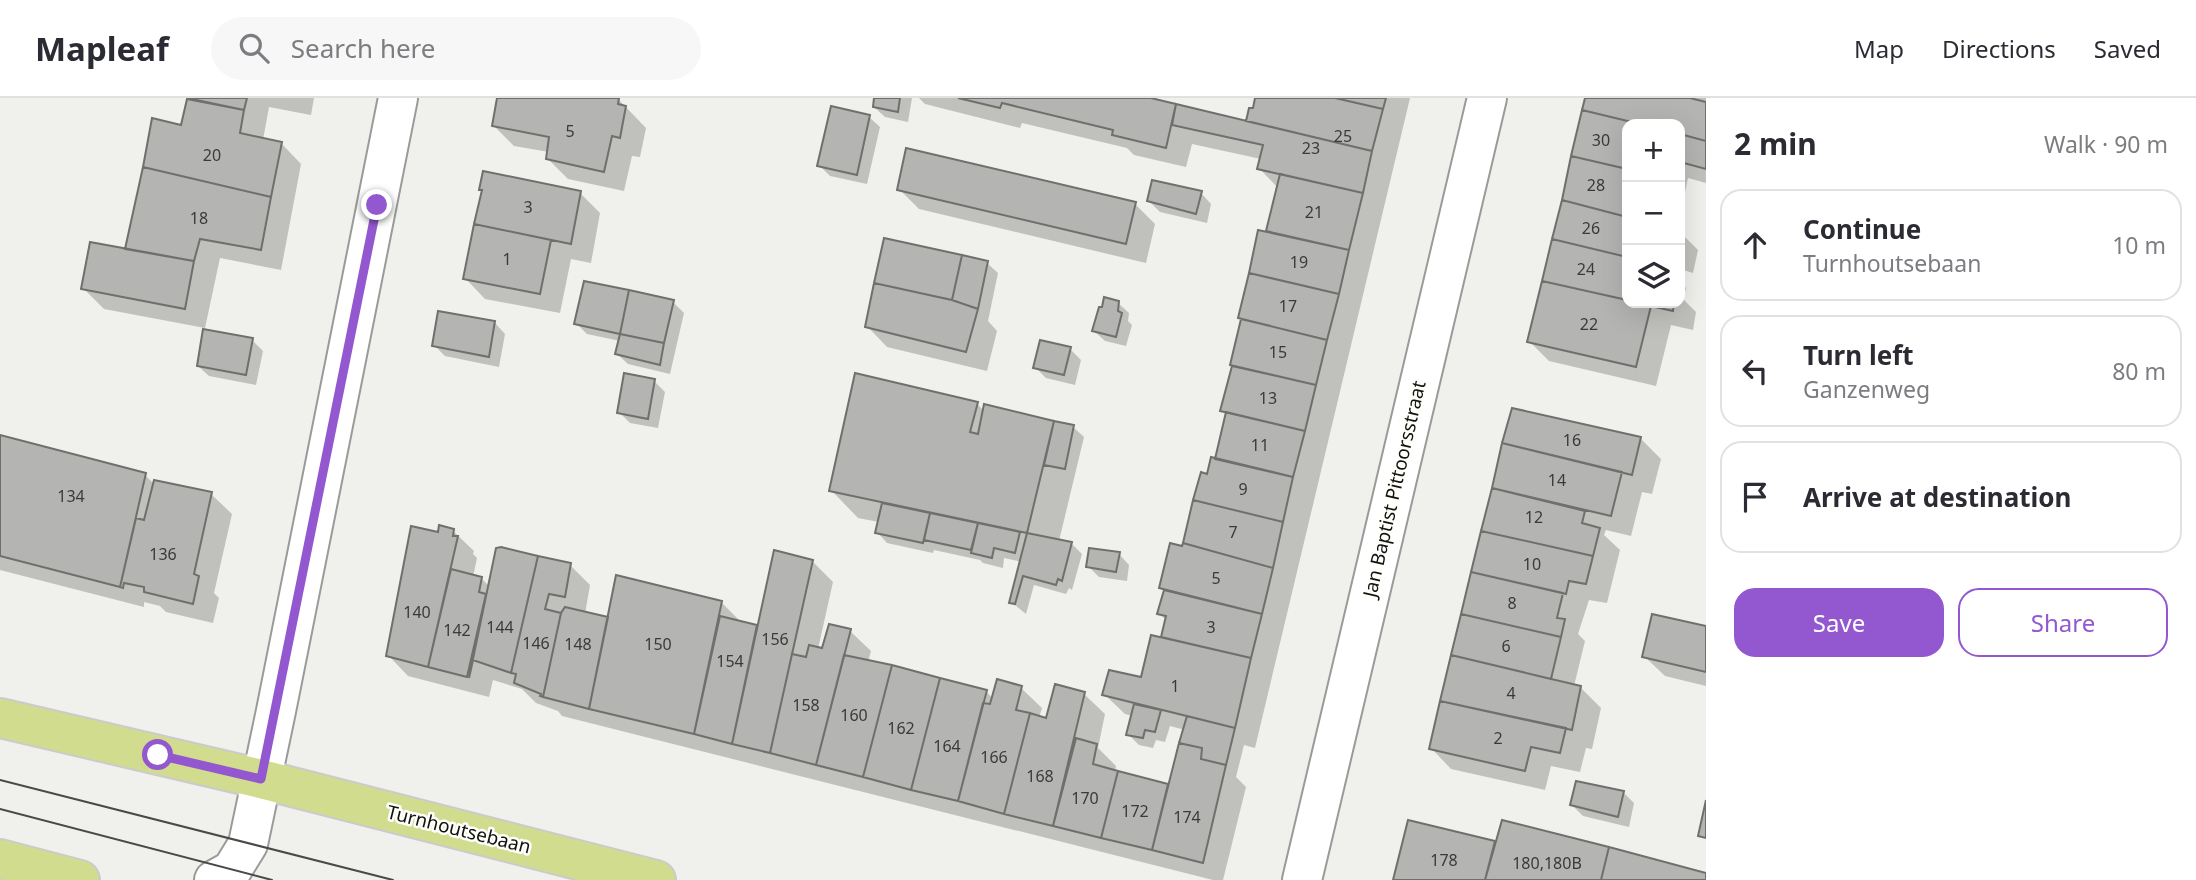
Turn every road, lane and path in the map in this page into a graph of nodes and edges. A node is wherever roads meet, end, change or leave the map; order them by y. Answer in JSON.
{"nodes":[{"id":1,"x":398,"y":98,"type":"edge"},
{"id":2,"x":1487,"y":98,"type":"edge"},
{"id":3,"x":1,"y":721,"type":"edge"},
{"id":4,"x":261,"y":779,"type":"junction"},
{"id":5,"x":0,"y":859,"type":"edge"},
{"id":6,"x":80,"y":880,"type":"edge"},
{"id":7,"x":214,"y":880,"type":"edge"},
{"id":8,"x":656,"y":880,"type":"edge"},
{"id":9,"x":1301,"y":880,"type":"edge"}],
"edges":[{"from":1,"to":4,"type":"street"},
{"from":2,"to":9,"type":"street","name":"Jan Baptist Pittoorsstraat"},
{"from":3,"to":4,"type":"main road","name":"Turnhoutsebaan"},
{"from":4,"to":7,"type":"street"},
{"from":4,"to":8,"type":"main road","name":"Turnhoutsebaan"},
{"from":5,"to":6,"type":"main road"}]}
